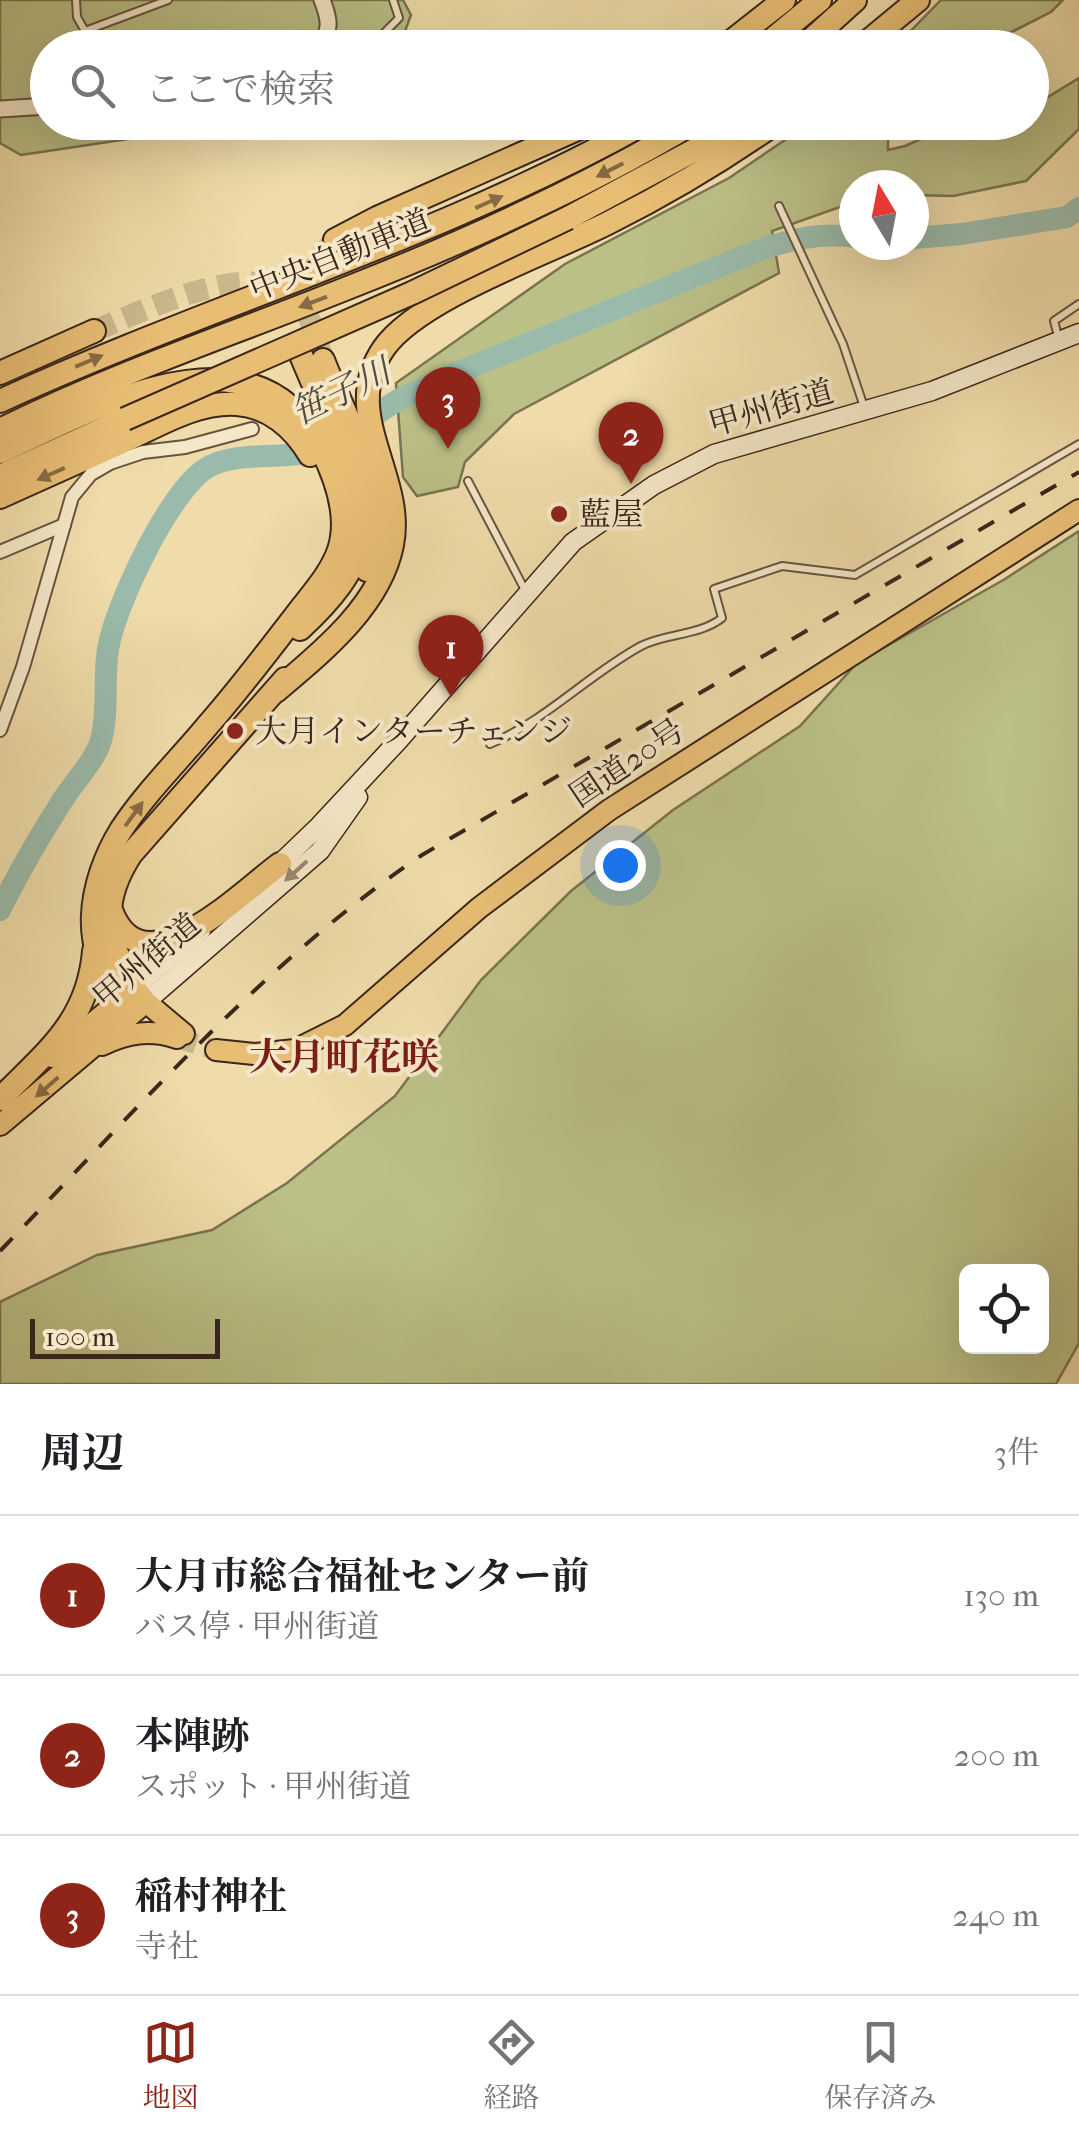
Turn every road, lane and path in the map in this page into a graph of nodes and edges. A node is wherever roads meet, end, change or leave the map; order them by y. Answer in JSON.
{"nodes":[{"id":1,"x":76,"y":0,"type":"edge"},
{"id":2,"x":168,"y":0,"type":"edge"},
{"id":3,"x":322,"y":0,"type":"edge"},
{"id":4,"x":393,"y":0,"type":"edge"},
{"id":5,"x":784,"y":0,"type":"edge"},
{"id":6,"x":820,"y":0,"type":"edge"},
{"id":7,"x":855,"y":0,"type":"edge"},
{"id":8,"x":918,"y":0,"type":"edge"},
{"id":9,"x":84,"y":30,"type":"edge"},
{"id":10,"x":88,"y":30,"type":"edge"},
{"id":11,"x":329,"y":30,"type":"edge"},
{"id":12,"x":387,"y":30,"type":"edge"},
{"id":13,"x":746,"y":30,"type":"edge"},
{"id":14,"x":784,"y":30,"type":"edge"},
{"id":15,"x":822,"y":30,"type":"edge"},
{"id":16,"x":882,"y":30,"type":"edge"},
{"id":17,"x":890,"y":30,"type":"edge"},
{"id":18,"x":30,"y":107,"type":"edge"},
{"id":19,"x":0,"y":109,"type":"edge"},
{"id":20,"x":552,"y":140,"type":"edge"},
{"id":21,"x":613,"y":140,"type":"edge"},
{"id":22,"x":663,"y":140,"type":"edge"},
{"id":23,"x":713,"y":140,"type":"edge"},
{"id":24,"x":749,"y":140,"type":"edge"},
{"id":25,"x":779,"y":206,"type":"dead end"},
{"id":26,"x":336,"y":240,"type":"tunnel mouth"},
{"id":27,"x":1079,"y":304,"type":"edge"},
{"id":28,"x":94,"y":330,"type":"tunnel mouth"},
{"id":29,"x":1079,"y":333,"type":"edge"},
{"id":30,"x":1059,"y":341,"type":"junction"},
{"id":31,"x":315,"y":364,"type":"tunnel mouth"},
{"id":32,"x":0,"y":373,"type":"edge"},
{"id":33,"x":0,"y":401,"type":"edge"},
{"id":34,"x":277,"y":406,"type":"junction"},
{"id":35,"x":866,"y":412,"type":"junction"},
{"id":36,"x":252,"y":429,"type":"dead end"},
{"id":37,"x":0,"y":430,"type":"edge"},
{"id":38,"x":1079,"y":444,"type":"edge"},
{"id":39,"x":0,"y":452,"type":"edge"},
{"id":40,"x":0,"y":476,"type":"edge"},
{"id":41,"x":468,"y":480,"type":"dead end"},
{"id":42,"x":355,"y":486,"type":"junction"},
{"id":43,"x":0,"y":497,"type":"edge"},
{"id":44,"x":1079,"y":510,"type":"edge"},
{"id":45,"x":64,"y":526,"type":"junction"},
{"id":46,"x":0,"y":552,"type":"edge"},
{"id":47,"x":526,"y":592,"type":"junction"},
{"id":48,"x":0,"y":730,"type":"edge"},
{"id":49,"x":399,"y":740,"type":"junction"},
{"id":50,"x":490,"y":744,"type":"dead end"},
{"id":51,"x":280,"y":864,"type":"junction"},
{"id":52,"x":110,"y":907,"type":"junction"},
{"id":53,"x":94,"y":948,"type":"junction"},
{"id":54,"x":136,"y":995,"type":"junction"},
{"id":55,"x":216,"y":1050,"type":"tunnel mouth"},
{"id":56,"x":86,"y":1052,"type":"junction"},
{"id":57,"x":0,"y":1099,"type":"edge"},
{"id":58,"x":0,"y":1125,"type":"edge"}],
"edges":[{"from":1,"to":9,"type":"lane"},
{"from":2,"to":10,"type":"lane"},
{"from":3,"to":11,"type":"street"},
{"from":4,"to":12,"type":"lane"},
{"from":5,"to":13,"type":"highway"},
{"from":6,"to":14,"type":"highway"},
{"from":7,"to":15,"type":"highway"},
{"from":8,"to":16,"type":"highway"},
{"from":8,"to":17,"type":"highway"},
{"from":18,"to":19,"type":"street"},
{"from":20,"to":26,"type":"highway"},
{"from":33,"to":21,"type":"highway","name":"中央自動車道","one_way":true},
{"from":22,"to":37,"type":"highway","name":"中央自動車道","one_way":true},
{"from":23,"to":40,"type":"highway","bridge":true},
{"from":24,"to":42,"type":"highway"},
{"from":25,"to":35,"type":"lane"},
{"from":27,"to":30,"type":"lane"},
{"from":28,"to":32,"type":"highway"},
{"from":29,"to":30,"type":"main road","name":"甲州街道"},
{"from":30,"to":35,"type":"main road","name":"甲州街道"},
{"from":31,"to":42,"type":"highway"},
{"from":34,"to":39,"type":"highway"},
{"from":34,"to":42,"type":"highway"},
{"from":34,"to":43,"type":"highway","one_way":true},
{"from":35,"to":47,"type":"main road","name":"甲州街道"},
{"from":36,"to":45,"type":"street"},
{"from":38,"to":50,"type":"lane"},
{"from":41,"to":47,"type":"lane"},
{"from":42,"to":52,"type":"highway"},
{"from":53,"to":42,"type":"highway","one_way":true},
{"from":44,"to":55,"type":"highway","name":"国道20号"},
{"from":45,"to":46,"type":"street"},
{"from":45,"to":48,"type":"street"},
{"from":47,"to":49,"type":"main road","name":"甲州街道"},
{"from":49,"to":51,"type":"main road","name":"甲州街道"},
{"from":49,"to":54,"type":"main road","name":"甲州街道","one_way":true},
{"from":51,"to":52,"type":"highway"},
{"from":51,"to":54,"type":"main road","name":"甲州街道"},
{"from":52,"to":54,"type":"highway"},
{"from":53,"to":54,"type":"highway"},
{"from":53,"to":57,"type":"highway"},
{"from":54,"to":56,"type":"highway","name":"甲州街道"},
{"from":54,"to":56,"type":"highway"},
{"from":54,"to":57,"type":"highway","name":"甲州街道"},
{"from":56,"to":58,"type":"highway","name":"甲州街道","one_way":true}]}
